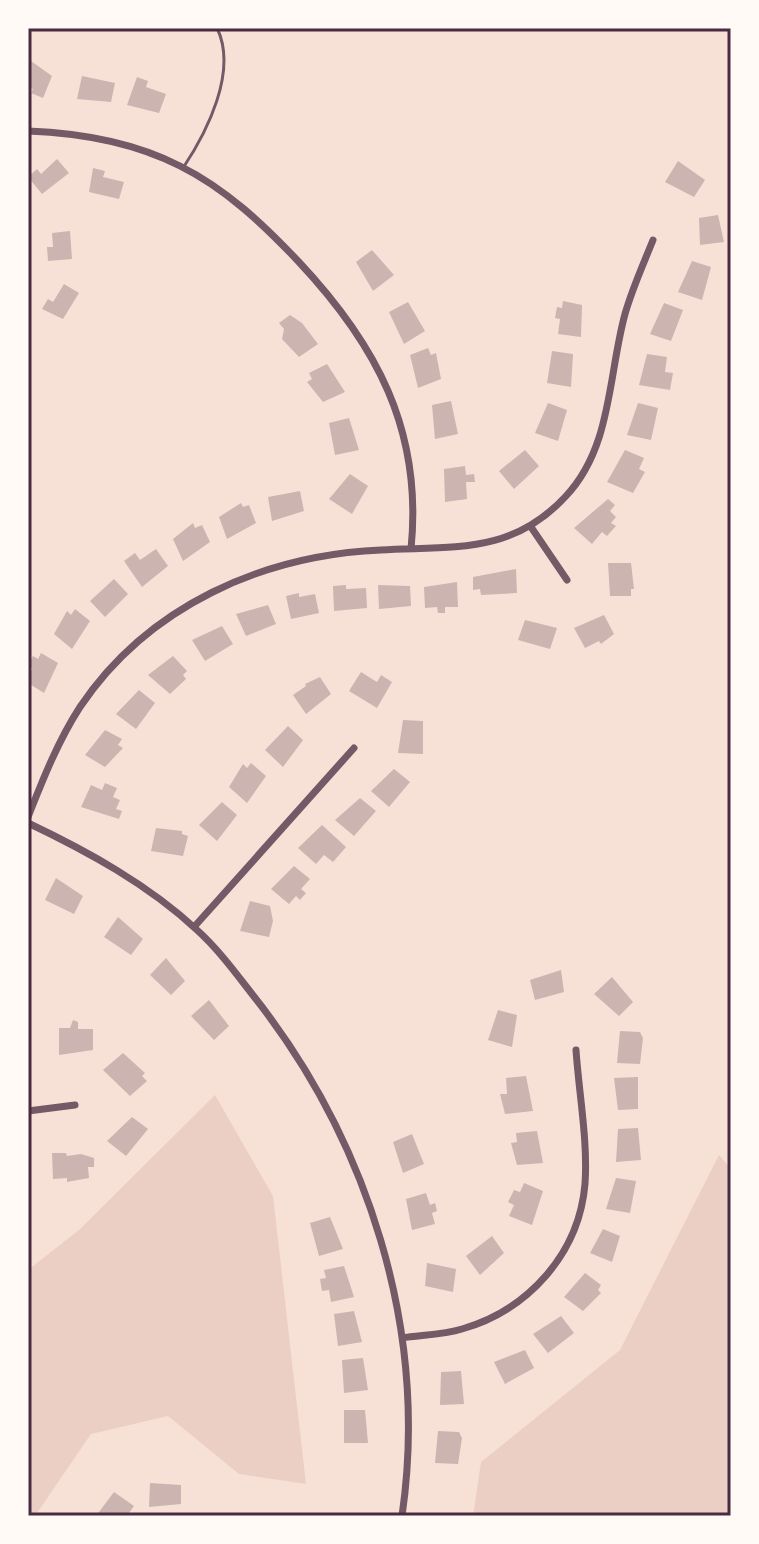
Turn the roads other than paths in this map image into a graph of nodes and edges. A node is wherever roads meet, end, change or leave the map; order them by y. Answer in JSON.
{"nodes":[{"id":1,"x":217,"y":28,"type":"edge"},
{"id":2,"x":28,"y":131,"type":"edge"},
{"id":3,"x":183,"y":168,"type":"junction"},
{"id":4,"x":653,"y":240,"type":"dead end"},
{"id":5,"x":531,"y":527,"type":"junction"},
{"id":6,"x":411,"y":549,"type":"junction"},
{"id":7,"x":567,"y":580,"type":"dead end"},
{"id":8,"x":354,"y":748,"type":"dead end"},
{"id":9,"x":28,"y":817,"type":"edge"},
{"id":10,"x":28,"y":823,"type":"edge"},
{"id":11,"x":194,"y":927,"type":"junction"},
{"id":12,"x":576,"y":1050,"type":"dead end"},
{"id":13,"x":75,"y":1105,"type":"dead end"},
{"id":14,"x":28,"y":1111,"type":"edge"},
{"id":15,"x":402,"y":1338,"type":"junction"},
{"id":16,"x":402,"y":1516,"type":"edge"}],
"edges":[{"from":1,"to":3,"type":"lane"},
{"from":2,"to":3,"type":"street"},
{"from":3,"to":6,"type":"street"},
{"from":4,"to":5,"type":"street"},
{"from":5,"to":6,"type":"street"},
{"from":5,"to":7,"type":"street"},
{"from":6,"to":9,"type":"street"},
{"from":8,"to":11,"type":"street"},
{"from":10,"to":11,"type":"street"},
{"from":11,"to":15,"type":"street"},
{"from":12,"to":15,"type":"street"},
{"from":13,"to":14,"type":"street"},
{"from":15,"to":16,"type":"street"}]}
